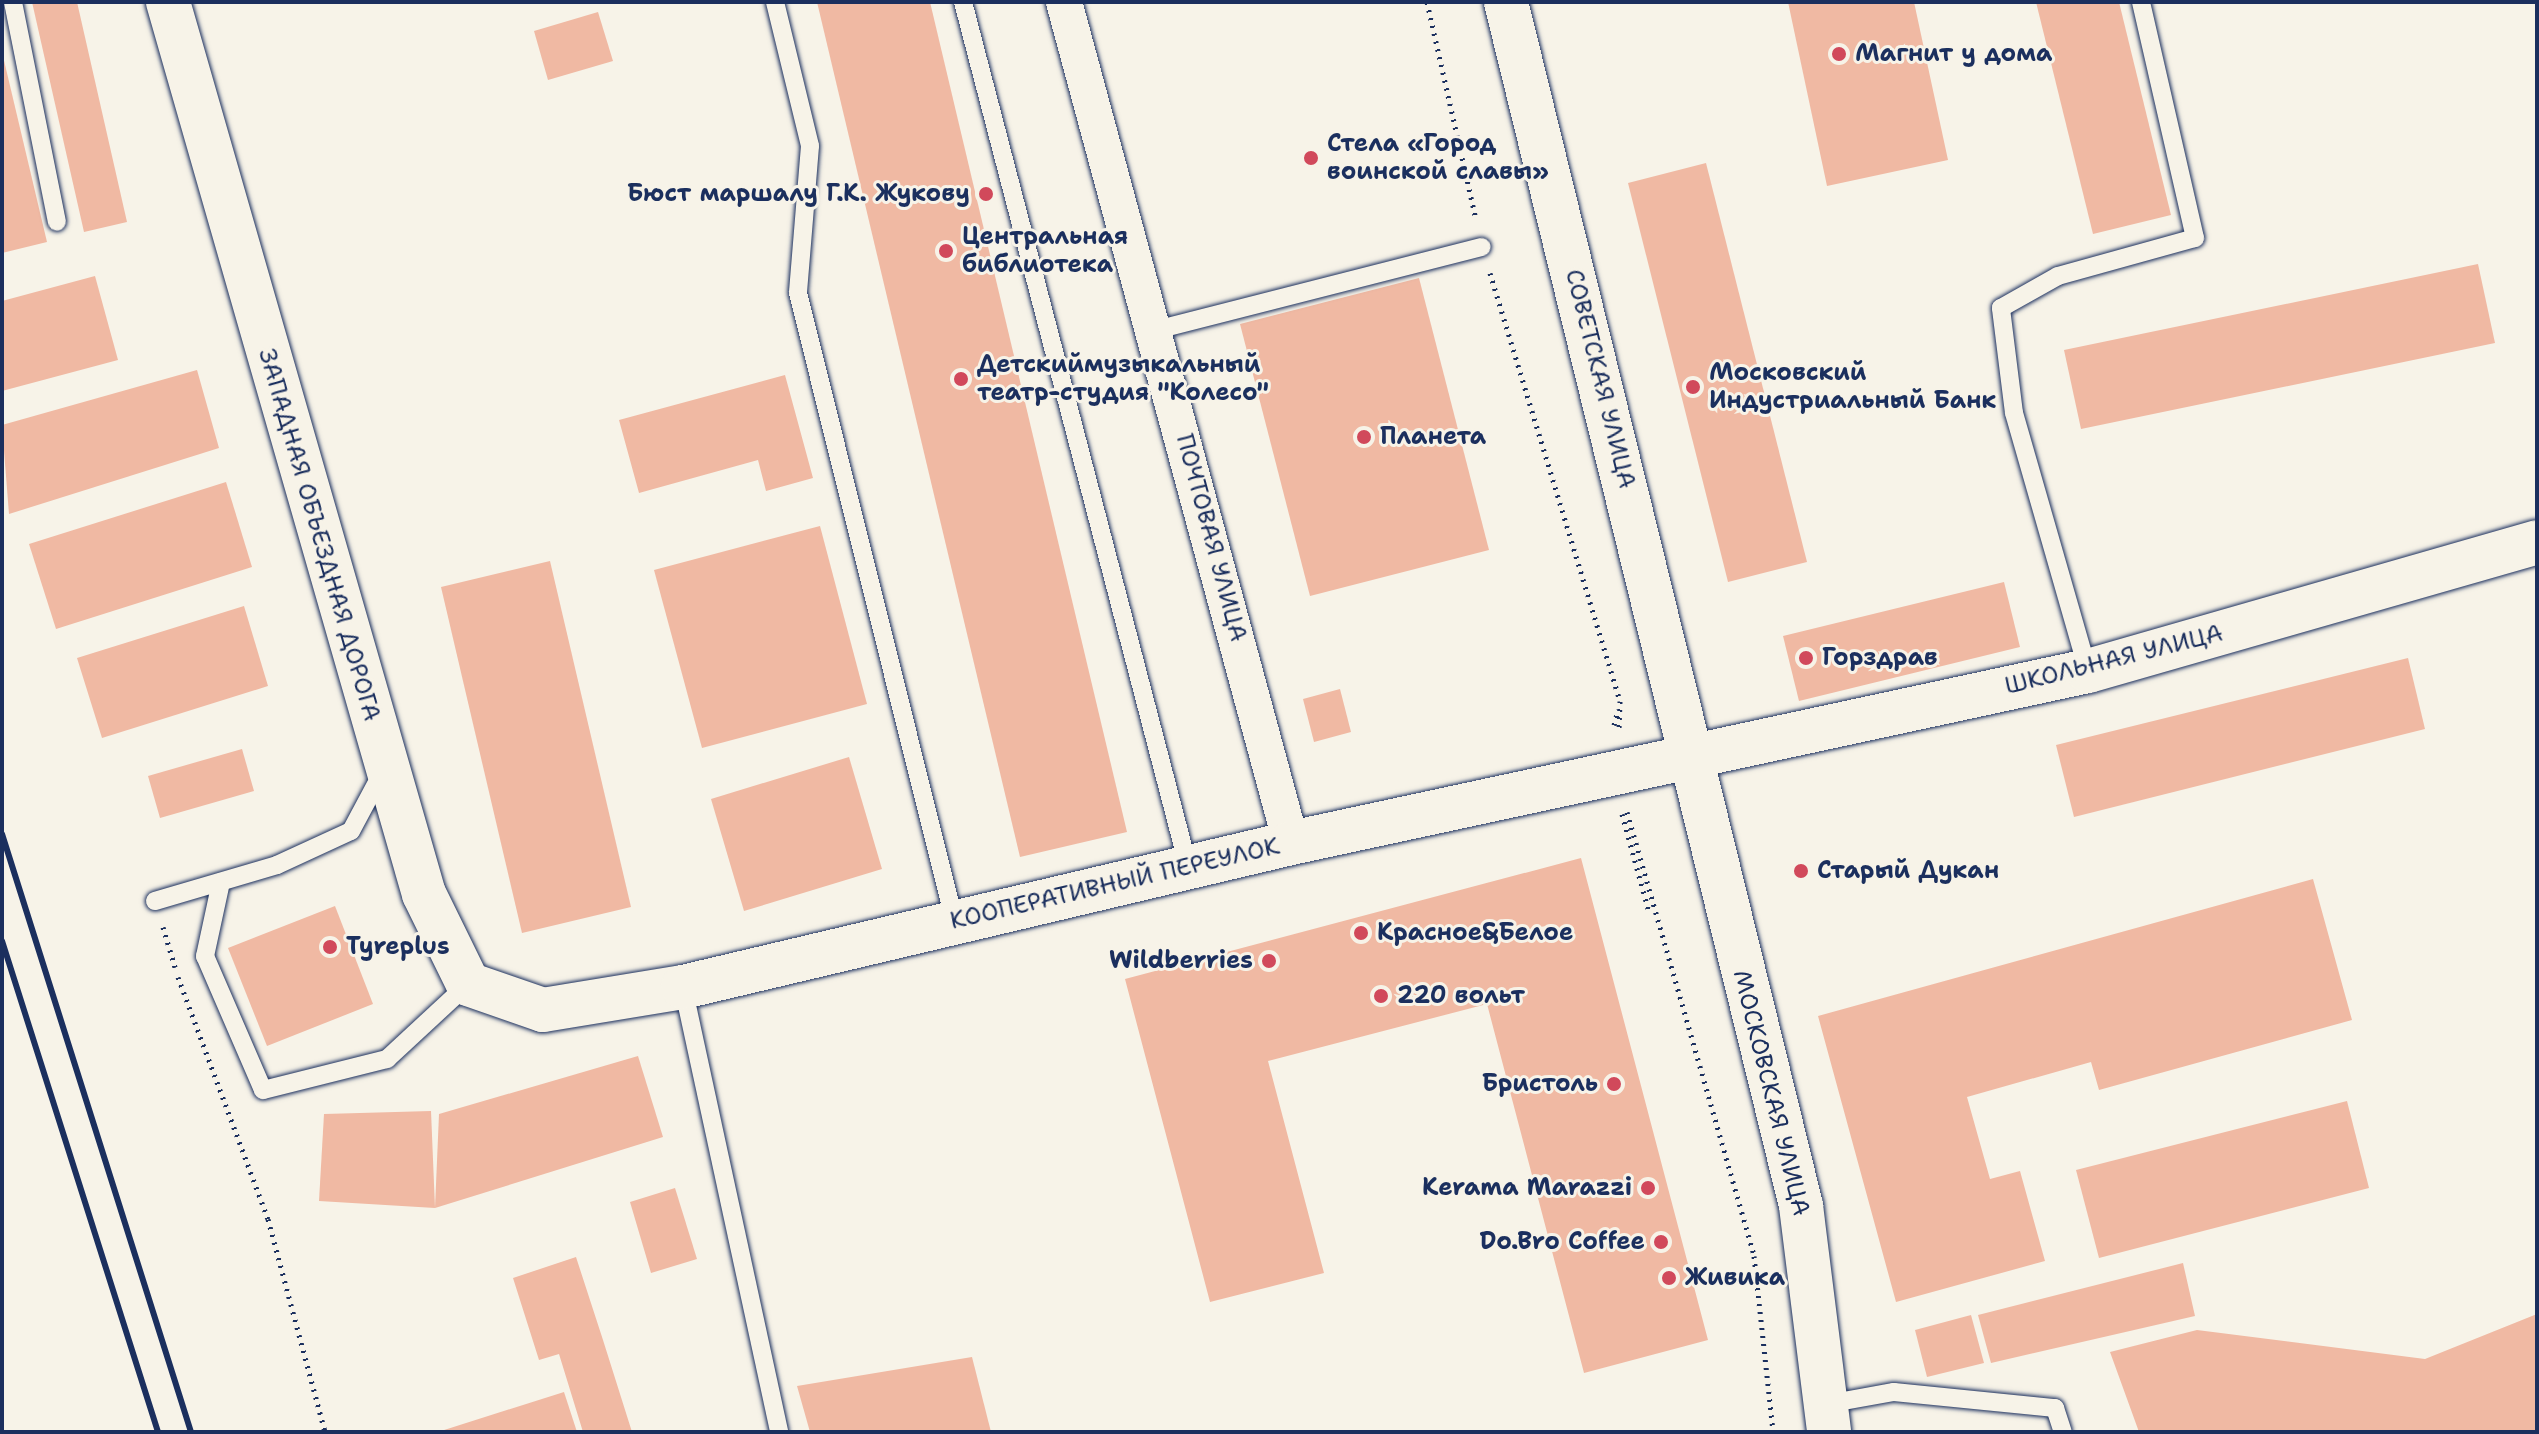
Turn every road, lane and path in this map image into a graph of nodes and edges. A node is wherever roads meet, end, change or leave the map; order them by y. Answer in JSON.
{"nodes":[{"id":1,"x":13,"y":2,"type":"edge"},
{"id":2,"x":168,"y":2,"type":"edge"},
{"id":3,"x":775,"y":2,"type":"edge"},
{"id":4,"x":963,"y":2,"type":"edge"},
{"id":5,"x":1064,"y":2,"type":"edge"},
{"id":6,"x":1426,"y":2,"type":"edge"},
{"id":7,"x":1506,"y":2,"type":"edge"},
{"id":8,"x":2141,"y":2,"type":"edge"},
{"id":9,"x":57,"y":222,"type":"dead end"},
{"id":10,"x":1484,"y":254,"type":"junction"},
{"id":11,"x":1156,"y":330,"type":"junction"},
{"id":12,"x":2537,"y":542,"type":"edge"},
{"id":13,"x":2088,"y":671,"type":"junction"},
{"id":14,"x":1620,"y":701,"type":"junction"},
{"id":15,"x":1614,"y":725,"type":"dead end"},
{"id":16,"x":1687,"y":758,"type":"junction"},
{"id":17,"x":385,"y":768,"type":"junction"},
{"id":18,"x":1620,"y":789,"type":"junction"},
{"id":19,"x":1291,"y":843,"type":"junction"},
{"id":20,"x":1188,"y":866,"type":"junction"},
{"id":21,"x":221,"y":882,"type":"junction"},
{"id":22,"x":155,"y":901,"type":"dead end"},
{"id":23,"x":955,"y":923,"type":"junction"},
{"id":24,"x":174,"y":965,"type":"dead end"},
{"id":25,"x":468,"y":984,"type":"junction"},
{"id":26,"x":683,"y":987,"type":"junction"},
{"id":27,"x":1765,"y":1359,"type":"junction"},
{"id":28,"x":1828,"y":1418,"type":"edge"},
{"id":29,"x":325,"y":1432,"type":"edge"},
{"id":30,"x":779,"y":1432,"type":"edge"},
{"id":31,"x":1773,"y":1432,"type":"edge"},
{"id":32,"x":2063,"y":1432,"type":"edge"}],
"edges":[{"from":1,"to":9,"type":"lane"},
{"from":2,"to":17,"type":"main road","name":"ЗАПАДНАЯ ОБЪЕЗДНАЯ ДОРОГА"},
{"from":3,"to":23,"type":"lane"},
{"from":4,"to":20,"type":"lane"},
{"from":5,"to":11,"type":"street","name":"ПОЧТОВАЯ УЛИЦА"},
{"from":6,"to":10,"type":"path"},
{"from":7,"to":16,"type":"main road","name":"СОВЕТСКАЯ УЛИЦА"},
{"from":8,"to":13,"type":"lane"},
{"from":10,"to":11,"type":"lane"},
{"from":10,"to":14,"type":"path"},
{"from":11,"to":19,"type":"street","name":"ПОЧТОВАЯ УЛИЦА"},
{"from":12,"to":13,"type":"main road","name":"ШКОЛЬНАЯ УЛИЦА"},
{"from":13,"to":16,"type":"main road","name":"ШКОЛЬНАЯ УЛИЦА"},
{"from":14,"to":15,"type":"path"},
{"from":14,"to":18,"type":"path"},
{"from":16,"to":18,"type":"main road","name":"КООПЕРАТИВНЫЙ ПЕРЕУЛОК"},
{"from":16,"to":28,"type":"main road","name":"МОСКОВСКАЯ УЛИЦА"},
{"from":17,"to":21,"type":"lane"},
{"from":17,"to":25,"type":"main road","name":"ЗАПАДНАЯ ОБЪЕЗДНАЯ ДОРОГА"},
{"from":18,"to":19,"type":"main road","name":"КООПЕРАТИВНЫЙ ПЕРЕУЛОК"},
{"from":18,"to":27,"type":"path"},
{"from":18,"to":27,"type":"path"},
{"from":19,"to":20,"type":"main road","name":"КООПЕРАТИВНЫЙ ПЕРЕУЛОК"},
{"from":20,"to":23,"type":"main road","name":"КООПЕРАТИВНЫЙ ПЕРЕУЛОК"},
{"from":21,"to":22,"type":"lane"},
{"from":21,"to":25,"type":"lane"},
{"from":23,"to":26,"type":"main road","name":"КООПЕРАТИВНЫЙ ПЕРЕУЛОК"},
{"from":24,"to":29,"type":"path"},
{"from":25,"to":26,"type":"main road","name":"КООПЕРАТИВНЫЙ ПЕРЕУЛОК"},
{"from":26,"to":30,"type":"lane"},
{"from":27,"to":31,"type":"path"},
{"from":28,"to":32,"type":"lane"}]}
